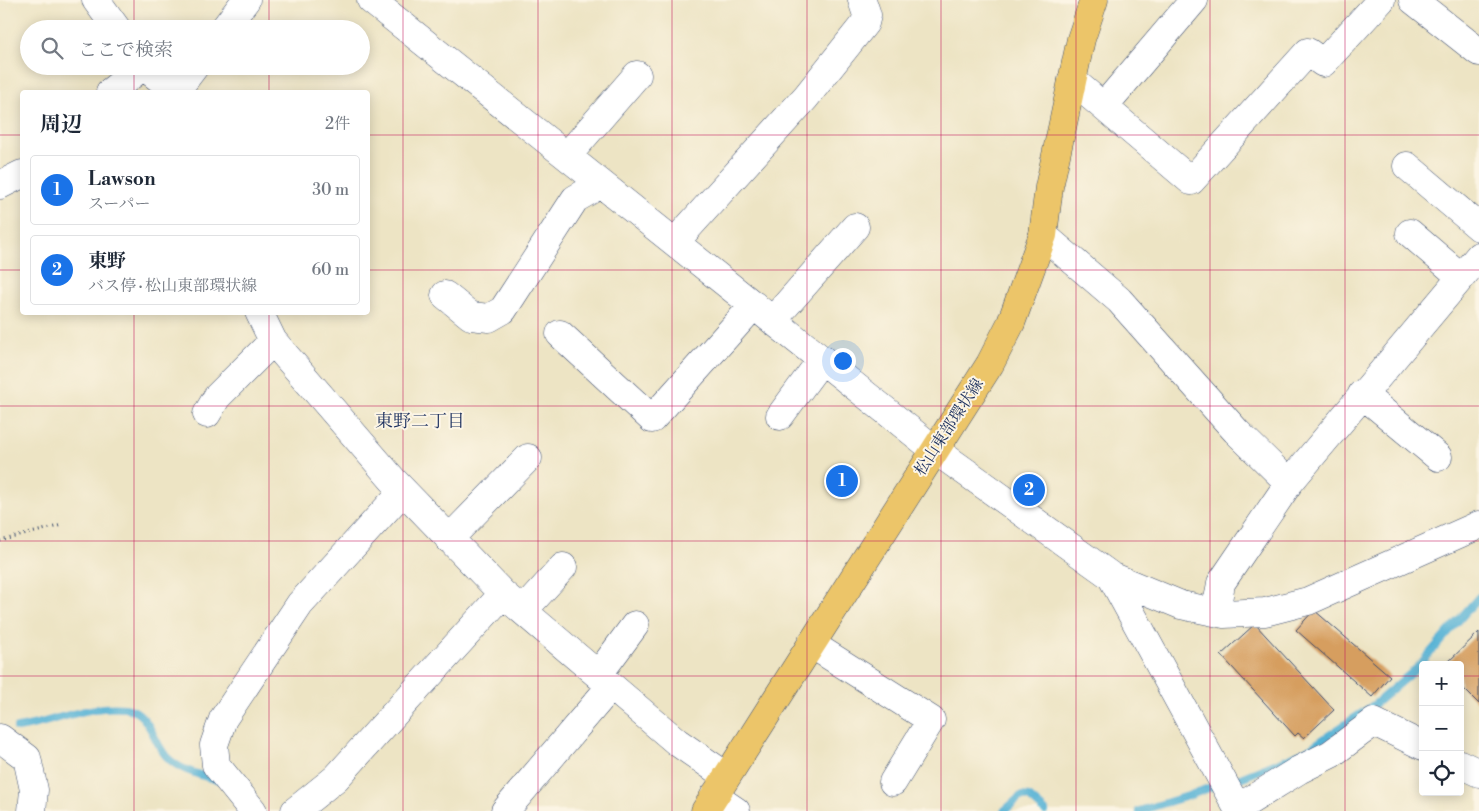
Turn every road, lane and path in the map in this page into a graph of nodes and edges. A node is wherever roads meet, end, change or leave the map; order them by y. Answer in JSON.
{"nodes":[{"id":1,"x":96,"y":0,"type":"edge"},
{"id":2,"x":246,"y":0,"type":"edge"},
{"id":3,"x":371,"y":0,"type":"edge"},
{"id":4,"x":862,"y":0,"type":"edge"},
{"id":5,"x":1094,"y":0,"type":"edge"},
{"id":6,"x":1194,"y":0,"type":"edge"},
{"id":7,"x":1381,"y":0,"type":"edge"},
{"id":8,"x":1428,"y":4,"type":"edge"},
{"id":9,"x":110,"y":20,"type":"edge"},
{"id":10,"x":231,"y":20,"type":"edge"},
{"id":11,"x":1479,"y":52,"type":"edge"},
{"id":12,"x":132,"y":75,"type":"edge"},
{"id":13,"x":154,"y":75,"type":"edge"},
{"id":14,"x":188,"y":75,"type":"edge"},
{"id":15,"x":637,"y":76,"type":"dead end"},
{"id":16,"x":1072,"y":80,"type":"junction"},
{"id":17,"x":113,"y":90,"type":"edge"},
{"id":18,"x":173,"y":90,"type":"edge"},
{"id":19,"x":177,"y":90,"type":"edge"},
{"id":20,"x":1104,"y":106,"type":"junction"},
{"id":21,"x":567,"y":156,"type":"junction"},
{"id":22,"x":1406,"y":166,"type":"dead end"},
{"id":23,"x":20,"y":175,"type":"edge"},
{"id":24,"x":601,"y":184,"type":"junction"},
{"id":25,"x":0,"y":185,"type":"edge"},
{"id":26,"x":855,"y":227,"type":"dead end"},
{"id":27,"x":1479,"y":227,"type":"edge"},
{"id":28,"x":1410,"y":234,"type":"dead end"},
{"id":29,"x":1043,"y":235,"type":"junction"},
{"id":30,"x":675,"y":242,"type":"junction"},
{"id":31,"x":1479,"y":256,"type":"edge"},
{"id":32,"x":1461,"y":277,"type":"junction"},
{"id":33,"x":445,"y":295,"type":"dead end"},
{"id":34,"x":763,"y":313,"type":"junction"},
{"id":35,"x":260,"y":315,"type":"edge"},
{"id":36,"x":560,"y":334,"type":"dead end"},
{"id":37,"x":273,"y":341,"type":"junction"},
{"id":38,"x":822,"y":359,"type":"junction"},
{"id":39,"x":1362,"y":394,"type":"junction"},
{"id":40,"x":207,"y":414,"type":"dead end"},
{"id":41,"x":780,"y":416,"type":"dead end"},
{"id":42,"x":935,"y":450,"type":"junction"},
{"id":43,"x":1438,"y":456,"type":"dead end"},
{"id":44,"x":528,"y":458,"type":"dead end"},
{"id":45,"x":1289,"y":483,"type":"junction"},
{"id":46,"x":403,"y":490,"type":"junction"},
{"id":47,"x":62,"y":525,"type":"dead end"},
{"id":48,"x":1479,"y":525,"type":"edge"},
{"id":49,"x":449,"y":539,"type":"junction"},
{"id":50,"x":0,"y":541,"type":"edge"},
{"id":51,"x":563,"y":567,"type":"dead end"},
{"id":52,"x":1111,"y":576,"type":"junction"},
{"id":53,"x":503,"y":594,"type":"junction"},
{"id":54,"x":523,"y":611,"type":"junction"},
{"id":55,"x":1216,"y":612,"type":"junction"},
{"id":56,"x":636,"y":625,"type":"dead end"},
{"id":57,"x":810,"y":644,"type":"junction"},
{"id":58,"x":605,"y":680,"type":"junction"},
{"id":59,"x":0,"y":738,"type":"edge"},
{"id":60,"x":1419,"y":744,"type":"edge"},
{"id":61,"x":1464,"y":766,"type":"edge"},
{"id":62,"x":1479,"y":773,"type":"edge"},
{"id":63,"x":893,"y":782,"type":"dead end"},
{"id":64,"x":715,"y":795,"type":"edge"},
{"id":65,"x":1239,"y":810,"type":"edge"},
{"id":66,"x":32,"y":811,"type":"edge"},
{"id":67,"x":253,"y":811,"type":"edge"},
{"id":68,"x":295,"y":811,"type":"edge"},
{"id":69,"x":505,"y":811,"type":"edge"},
{"id":70,"x":736,"y":811,"type":"edge"}],
"edges":[{"from":1,"to":9,"type":"street"},
{"from":2,"to":10,"type":"street"},
{"from":3,"to":21,"type":"street"},
{"from":4,"to":30,"type":"street"},
{"from":5,"to":16,"type":"main road","name":"松山東部環状線"},
{"from":6,"to":20,"type":"street"},
{"from":7,"to":20,"type":"street"},
{"from":8,"to":11,"type":"street"},
{"from":12,"to":17,"type":"street"},
{"from":13,"to":18,"type":"street"},
{"from":14,"to":19,"type":"street"},
{"from":15,"to":21,"type":"street"},
{"from":16,"to":20,"type":"street"},
{"from":16,"to":29,"type":"main road","name":"松山東部環状線"},
{"from":21,"to":24,"type":"street"},
{"from":22,"to":27,"type":"street"},
{"from":23,"to":25,"type":"street"},
{"from":24,"to":30,"type":"street"},
{"from":24,"to":33,"type":"street"},
{"from":26,"to":34,"type":"street"},
{"from":28,"to":32,"type":"street"},
{"from":29,"to":42,"type":"main road","name":"松山東部環状線"},
{"from":29,"to":45,"type":"street"},
{"from":30,"to":34,"type":"street"},
{"from":31,"to":32,"type":"street"},
{"from":32,"to":39,"type":"street"},
{"from":34,"to":36,"type":"street"},
{"from":34,"to":38,"type":"street"},
{"from":35,"to":37,"type":"street"},
{"from":37,"to":40,"type":"street"},
{"from":37,"to":46,"type":"street"},
{"from":38,"to":41,"type":"street"},
{"from":38,"to":42,"type":"street"},
{"from":39,"to":43,"type":"street"},
{"from":39,"to":45,"type":"street"},
{"from":42,"to":52,"type":"street"},
{"from":42,"to":57,"type":"main road","name":"松山東部環状線"},
{"from":44,"to":49,"type":"street"},
{"from":45,"to":55,"type":"street"},
{"from":46,"to":49,"type":"street"},
{"from":46,"to":67,"type":"street"},
{"from":47,"to":50,"type":"path"},
{"from":48,"to":55,"type":"street"},
{"from":49,"to":53,"type":"street"},
{"from":51,"to":54,"type":"street"},
{"from":52,"to":55,"type":"street"},
{"from":52,"to":65,"type":"street"},
{"from":53,"to":54,"type":"street"},
{"from":53,"to":68,"type":"street"},
{"from":54,"to":58,"type":"street"},
{"from":56,"to":58,"type":"street"},
{"from":57,"to":63,"type":"street"},
{"from":57,"to":64,"type":"main road","name":"松山東部環状線"},
{"from":58,"to":64,"type":"street"},
{"from":58,"to":69,"type":"street"},
{"from":59,"to":66,"type":"street"},
{"from":60,"to":65,"type":"street"},
{"from":61,"to":62,"type":"street"},
{"from":64,"to":70,"type":"street"}]}
